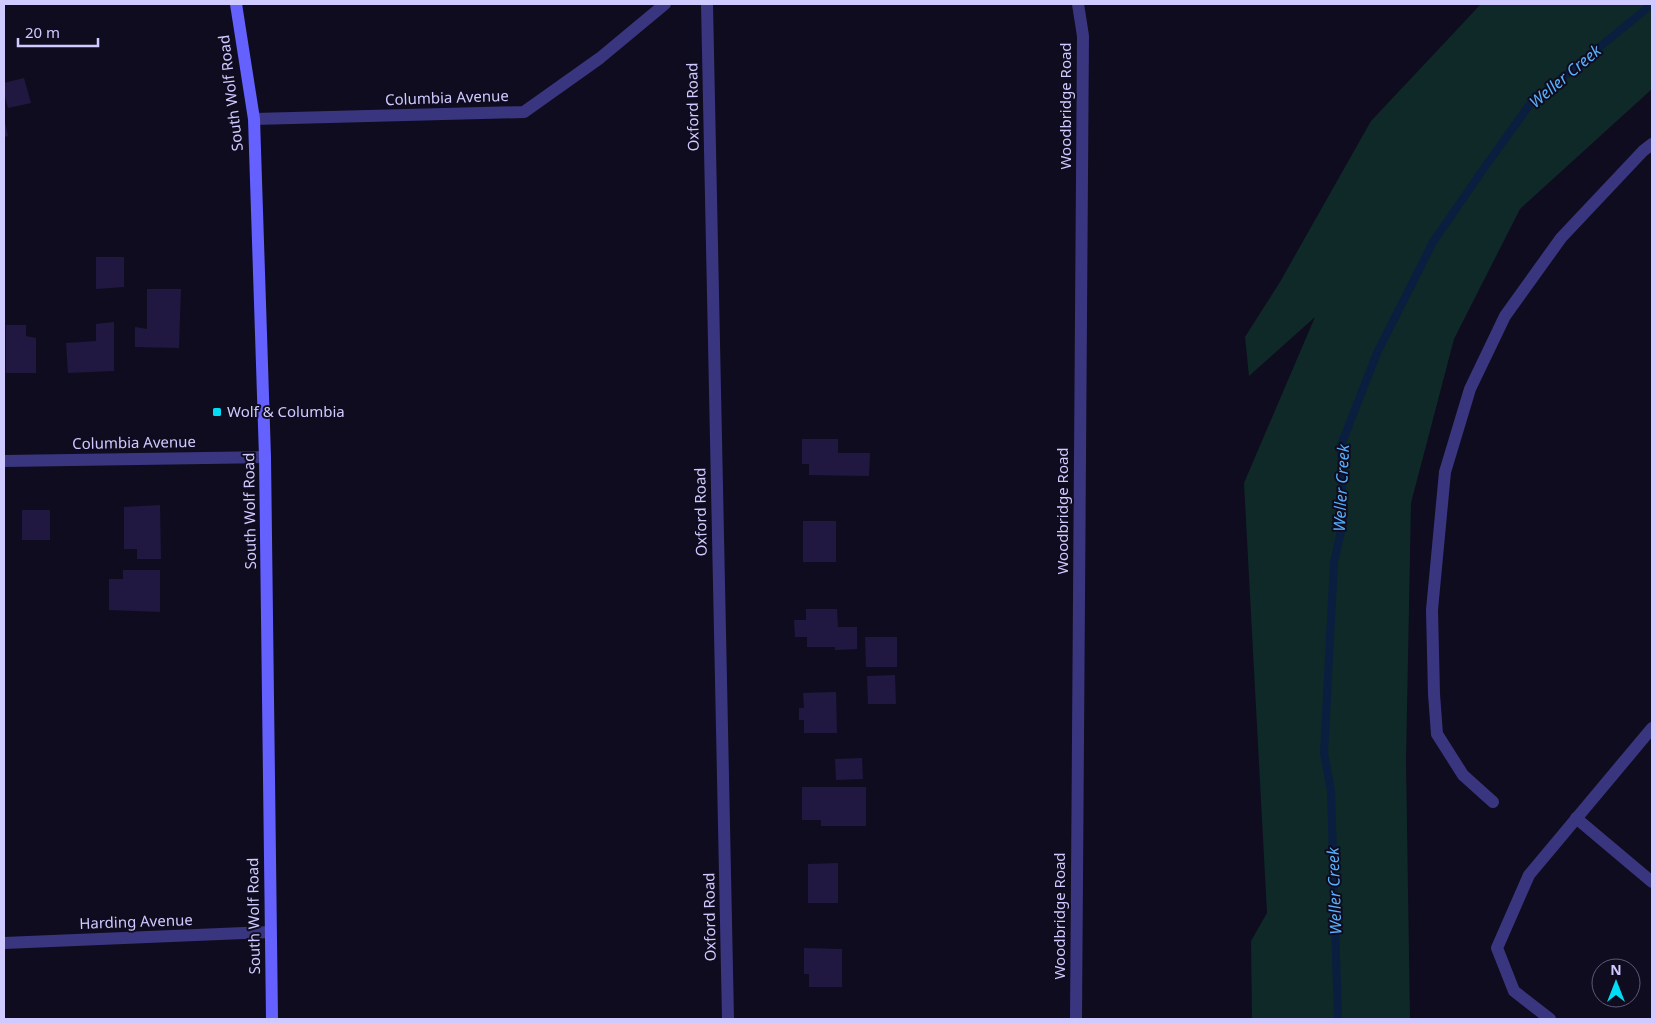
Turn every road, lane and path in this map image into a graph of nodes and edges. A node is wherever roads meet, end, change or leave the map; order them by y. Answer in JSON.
{"nodes":[{"id":1,"x":236,"y":4,"type":"edge"},
{"id":2,"x":665,"y":4,"type":"edge"},
{"id":3,"x":707,"y":4,"type":"edge"},
{"id":4,"x":1078,"y":4,"type":"edge"},
{"id":5,"x":254,"y":119,"type":"junction"},
{"id":6,"x":1652,"y":144,"type":"edge"},
{"id":7,"x":265,"y":457,"type":"junction"},
{"id":8,"x":4,"y":461,"type":"edge"},
{"id":9,"x":1652,"y":728,"type":"edge"},
{"id":10,"x":1493,"y":802,"type":"dead end"},
{"id":11,"x":1576,"y":818,"type":"junction"},
{"id":12,"x":1652,"y":882,"type":"edge"},
{"id":13,"x":270,"y":932,"type":"junction"},
{"id":14,"x":4,"y":943,"type":"edge"},
{"id":15,"x":272,"y":1019,"type":"edge"},
{"id":16,"x":728,"y":1019,"type":"edge"},
{"id":17,"x":1076,"y":1019,"type":"edge"},
{"id":18,"x":1550,"y":1019,"type":"edge"}],
"edges":[{"from":1,"to":5,"type":"main road","name":"South Wolf Road"},
{"from":2,"to":5,"type":"street","name":"Columbia Avenue"},
{"from":3,"to":16,"type":"street","name":"Oxford Road"},
{"from":4,"to":17,"type":"street","name":"Woodbridge Road"},
{"from":5,"to":7,"type":"main road","name":"South Wolf Road"},
{"from":6,"to":10,"type":"street"},
{"from":7,"to":8,"type":"street","name":"Columbia Avenue"},
{"from":7,"to":13,"type":"main road","name":"South Wolf Road"},
{"from":9,"to":11,"type":"street"},
{"from":11,"to":12,"type":"street"},
{"from":11,"to":18,"type":"street"},
{"from":13,"to":14,"type":"street","name":"Harding Avenue"},
{"from":13,"to":15,"type":"main road","name":"South Wolf Road"}]}
